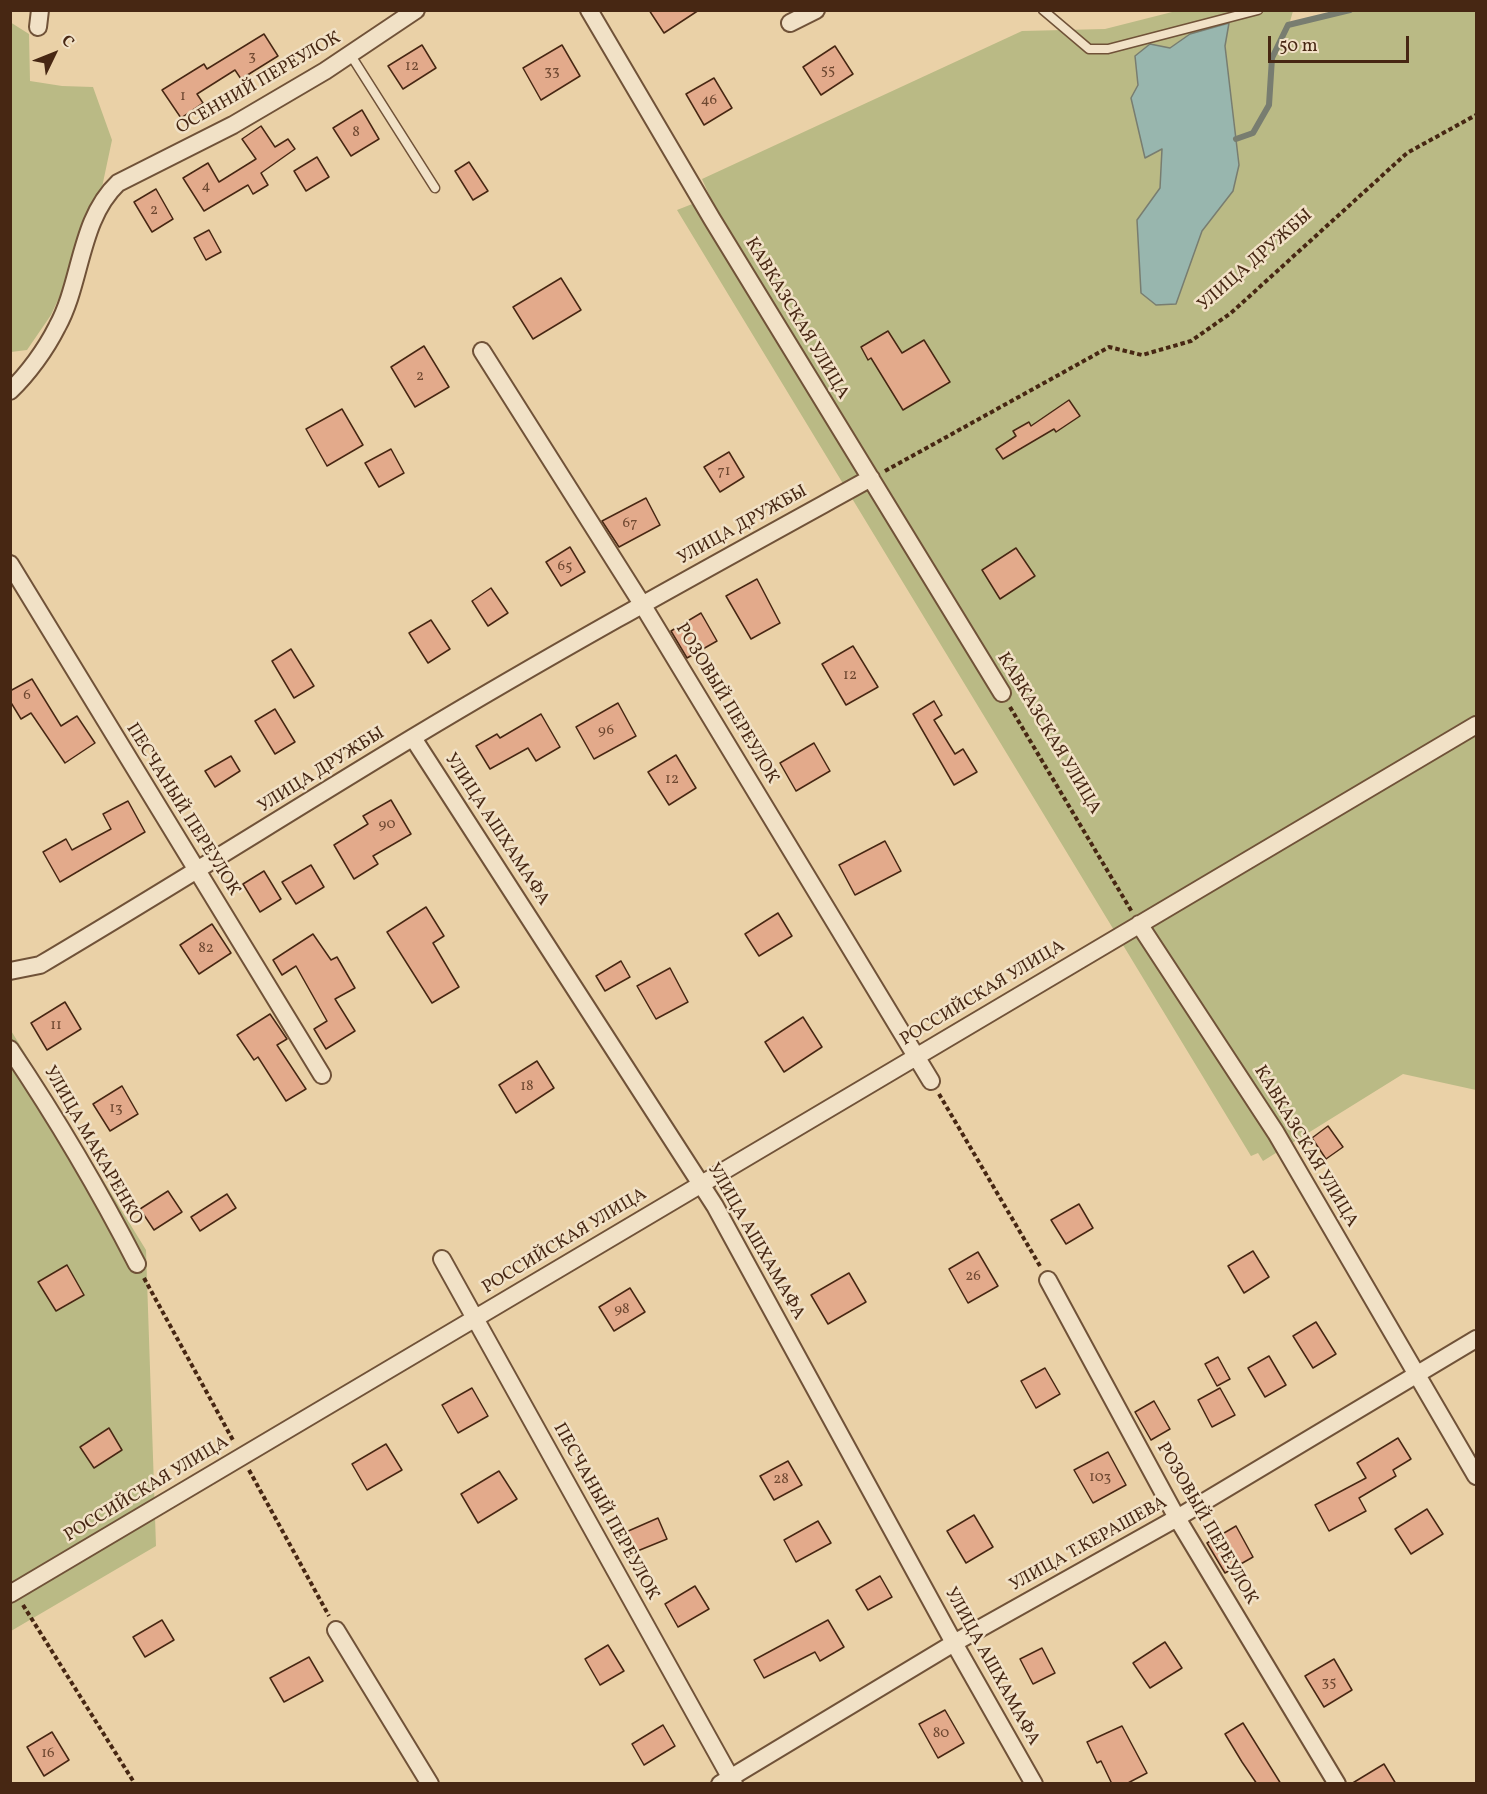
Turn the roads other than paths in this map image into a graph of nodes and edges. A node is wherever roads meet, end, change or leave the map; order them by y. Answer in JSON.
{"nodes":[{"id":1,"x":416,"y":10,"type":"edge"},
{"id":2,"x":589,"y":10,"type":"edge"},
{"id":3,"x":816,"y":10,"type":"edge"},
{"id":4,"x":1043,"y":10,"type":"edge"},
{"id":5,"x":1258,"y":10,"type":"edge"},
{"id":6,"x":790,"y":23,"type":"dead end"},
{"id":7,"x":350,"y":54,"type":"junction"},
{"id":8,"x":435,"y":188,"type":"dead end"},
{"id":9,"x":482,"y":351,"type":"dead end"},
{"id":10,"x":10,"y":391,"type":"edge"},
{"id":11,"x":871,"y":478,"type":"junction"},
{"id":12,"x":10,"y":564,"type":"edge"},
{"id":13,"x":642,"y":604,"type":"junction"},
{"id":14,"x":1002,"y":693,"type":"road end"},
{"id":15,"x":1476,"y":725,"type":"edge"},
{"id":16,"x":413,"y":738,"type":"junction"},
{"id":17,"x":198,"y":872,"type":"junction"},
{"id":18,"x":1140,"y":924,"type":"junction"},
{"id":19,"x":10,"y":971,"type":"edge"},
{"id":20,"x":10,"y":1049,"type":"edge"},
{"id":21,"x":917,"y":1056,"type":"junction"},
{"id":22,"x":322,"y":1075,"type":"dead end"},
{"id":23,"x":931,"y":1081,"type":"road end"},
{"id":24,"x":701,"y":1184,"type":"junction"},
{"id":25,"x":442,"y":1259,"type":"dead end"},
{"id":26,"x":137,"y":1264,"type":"dead end"},
{"id":27,"x":1048,"y":1280,"type":"road end"},
{"id":28,"x":475,"y":1318,"type":"junction"},
{"id":29,"x":1476,"y":1339,"type":"edge"},
{"id":30,"x":1416,"y":1374,"type":"junction"},
{"id":31,"x":1476,"y":1476,"type":"edge"},
{"id":32,"x":1177,"y":1518,"type":"junction"},
{"id":33,"x":12,"y":1591,"type":"edge"},
{"id":34,"x":336,"y":1630,"type":"dead end"},
{"id":35,"x":954,"y":1643,"type":"junction"},
{"id":36,"x":728,"y":1782,"type":"edge"},
{"id":37,"x":430,"y":1784,"type":"edge"},
{"id":38,"x":1034,"y":1784,"type":"edge"},
{"id":39,"x":1337,"y":1784,"type":"edge"}],
"edges":[{"from":1,"to":7,"type":"street","name":"ОСЕННИЙ ПЕРЕУЛОК"},
{"from":2,"to":11,"type":"street","name":"КАВКАЗCКАЯ УЛИЦА"},
{"from":3,"to":6,"type":"street"},
{"from":4,"to":5,"type":"lane"},
{"from":7,"to":8,"type":"lane"},
{"from":7,"to":10,"type":"street","name":"ОСЕННИЙ ПЕРЕУЛОК"},
{"from":9,"to":13,"type":"street","name":"РОЗОВЫЙ ПЕРЕУЛОК"},
{"from":11,"to":13,"type":"street","name":"УЛИЦА ДРУЖБЫ"},
{"from":11,"to":14,"type":"street","name":"КАВКАЗCКАЯ УЛИЦА"},
{"from":12,"to":17,"type":"street","name":"ПЕСЧАНЫЙ ПЕРЕУЛОК"},
{"from":13,"to":16,"type":"street","name":"УЛИЦА ДРУЖБЫ"},
{"from":13,"to":21,"type":"street","name":"РОЗОВЫЙ ПЕРЕУЛОК"},
{"from":15,"to":18,"type":"street","name":"РОССИЙСКАЯ УЛИЦА"},
{"from":16,"to":17,"type":"street","name":"УЛИЦА ДРУЖБЫ"},
{"from":16,"to":24,"type":"street","name":"УЛИЦА АШХАМАФА"},
{"from":17,"to":19,"type":"street","name":"УЛИЦА ДРУЖБЫ"},
{"from":17,"to":22,"type":"street","name":"ПЕСЧАНЫЙ ПЕРЕУЛОК"},
{"from":18,"to":21,"type":"street","name":"РОССИЙСКАЯ УЛИЦА"},
{"from":18,"to":30,"type":"street","name":"КАВКАЗCКАЯ УЛИЦА"},
{"from":20,"to":26,"type":"street","name":"УЛИЦА МАКАРЕНКО"},
{"from":21,"to":23,"type":"street","name":"РОЗОВЫЙ ПЕРЕУЛОК"},
{"from":21,"to":24,"type":"street","name":"РОССИЙСКАЯ УЛИЦА"},
{"from":24,"to":28,"type":"street","name":"РОССИЙСКАЯ УЛИЦА"},
{"from":24,"to":35,"type":"street","name":"УЛИЦА АШХАМАФА"},
{"from":25,"to":28,"type":"street","name":"ПЕСЧАНЫЙ ПЕРЕУЛОК"},
{"from":27,"to":32,"type":"street","name":"РОЗОВЫЙ ПЕРЕУЛОК"},
{"from":28,"to":33,"type":"street","name":"РОССИЙСКАЯ УЛИЦА"},
{"from":28,"to":36,"type":"street","name":"ПЕСЧАНЫЙ ПЕРЕУЛОК"},
{"from":29,"to":30,"type":"street","name":"УЛИЦА Т.КЕРАШЕВА"},
{"from":30,"to":31,"type":"street","name":"КАВКАЗCКАЯ УЛИЦА"},
{"from":30,"to":32,"type":"street","name":"УЛИЦА Т.КЕРАШЕВА"},
{"from":32,"to":35,"type":"street","name":"УЛИЦА Т.КЕРАШЕВА"},
{"from":32,"to":39,"type":"street","name":"РОЗОВЫЙ ПЕРЕУЛОК"},
{"from":34,"to":37,"type":"street"},
{"from":35,"to":36,"type":"street","name":"УЛИЦА Т.КЕРАШЕВА"},
{"from":35,"to":38,"type":"street","name":"УЛИЦА АШХАМАФА"}]}
